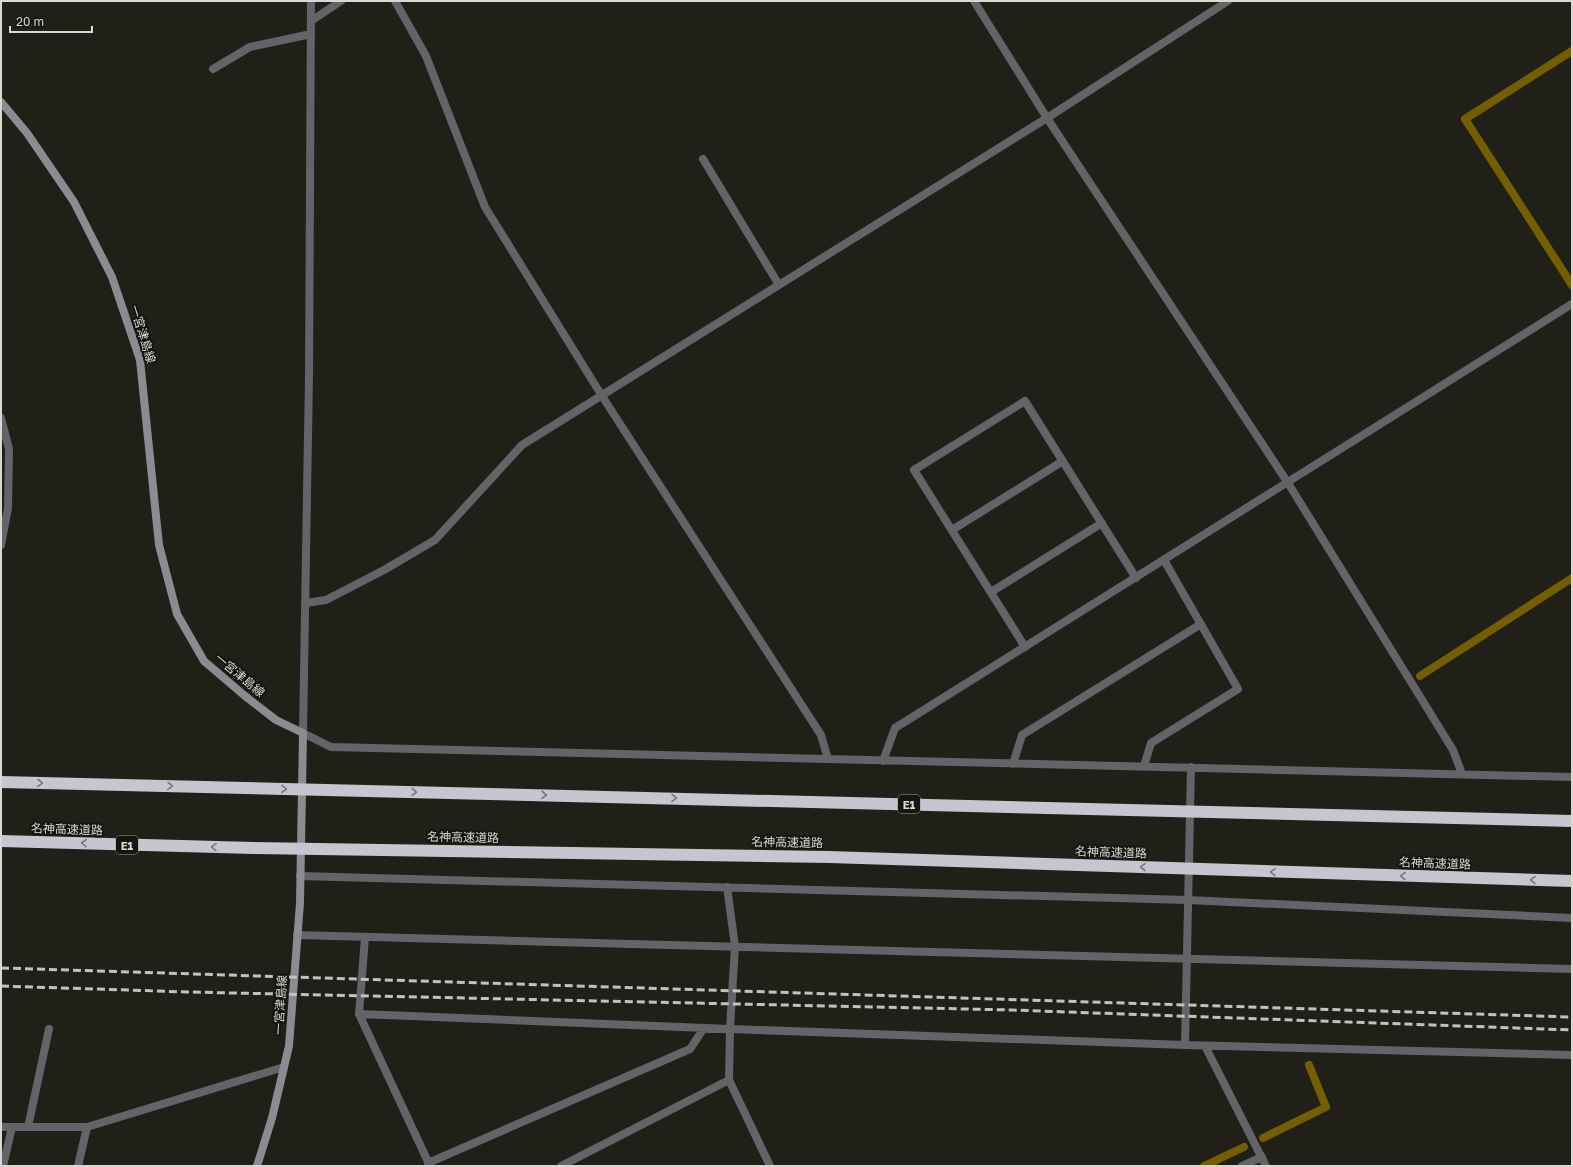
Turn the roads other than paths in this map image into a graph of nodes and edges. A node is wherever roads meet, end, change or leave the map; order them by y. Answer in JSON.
{"nodes":[{"id":1,"x":311,"y":1,"type":"edge"},
{"id":2,"x":341,"y":1,"type":"edge"},
{"id":3,"x":394,"y":1,"type":"edge"},
{"id":4,"x":974,"y":1,"type":"edge"},
{"id":5,"x":1228,"y":1,"type":"edge"},
{"id":6,"x":311,"y":21,"type":"junction"},
{"id":7,"x":311,"y":34,"type":"junction"},
{"id":8,"x":214,"y":69,"type":"dead end"},
{"id":9,"x":1,"y":102,"type":"edge"},
{"id":10,"x":1047,"y":118,"type":"junction"},
{"id":11,"x":703,"y":159,"type":"dead end"},
{"id":12,"x":779,"y":285,"type":"junction"},
{"id":13,"x":1572,"y":304,"type":"edge"},
{"id":14,"x":602,"y":396,"type":"junction"},
{"id":15,"x":1,"y":418,"type":"edge"},
{"id":16,"x":1063,"y":461,"type":"junction"},
{"id":17,"x":1288,"y":483,"type":"junction"},
{"id":18,"x":1102,"y":523,"type":"junction"},
{"id":19,"x":952,"y":530,"type":"junction"},
{"id":20,"x":1,"y":545,"type":"edge"},
{"id":21,"x":1164,"y":560,"type":"junction"},
{"id":22,"x":1136,"y":578,"type":"junction"},
{"id":23,"x":991,"y":592,"type":"junction"},
{"id":24,"x":306,"y":603,"type":"junction"},
{"id":25,"x":1201,"y":624,"type":"junction"},
{"id":26,"x":1025,"y":647,"type":"junction"},
{"id":27,"x":303,"y":733,"type":"junction"},
{"id":28,"x":828,"y":759,"type":"junction"},
{"id":29,"x":883,"y":761,"type":"junction"},
{"id":30,"x":1013,"y":764,"type":"junction"},
{"id":31,"x":1144,"y":766,"type":"junction"},
{"id":32,"x":1191,"y":767,"type":"junction"},
{"id":33,"x":1462,"y":774,"type":"junction"},
{"id":34,"x":1572,"y":777,"type":"edge"},
{"id":35,"x":1,"y":782,"type":"edge"},
{"id":36,"x":1572,"y":821,"type":"edge"},
{"id":37,"x":1,"y":841,"type":"edge"},
{"id":38,"x":300,"y":876,"type":"junction"},
{"id":39,"x":1572,"y":881,"type":"edge"},
{"id":40,"x":727,"y":887,"type":"junction"},
{"id":41,"x":1188,"y":900,"type":"junction"},
{"id":42,"x":1572,"y":918,"type":"edge"},
{"id":43,"x":297,"y":935,"type":"junction"},
{"id":44,"x":366,"y":937,"type":"junction"},
{"id":45,"x":735,"y":946,"type":"junction"},
{"id":46,"x":1186,"y":958,"type":"junction"},
{"id":47,"x":1572,"y":969,"type":"edge"},
{"id":48,"x":358,"y":1014,"type":"junction"},
{"id":49,"x":704,"y":1028,"type":"junction"},
{"id":50,"x":49,"y":1029,"type":"dead end"},
{"id":51,"x":730,"y":1029,"type":"junction"},
{"id":52,"x":1185,"y":1045,"type":"junction"},
{"id":53,"x":1205,"y":1046,"type":"junction"},
{"id":54,"x":1572,"y":1055,"type":"edge"},
{"id":55,"x":284,"y":1067,"type":"junction"},
{"id":56,"x":729,"y":1080,"type":"junction"},
{"id":57,"x":1,"y":1127,"type":"edge"},
{"id":58,"x":12,"y":1127,"type":"junction"},
{"id":59,"x":28,"y":1127,"type":"junction"},
{"id":60,"x":87,"y":1127,"type":"junction"},
{"id":61,"x":1262,"y":1157,"type":"junction"},
{"id":62,"x":429,"y":1164,"type":"edge"},
{"id":63,"x":3,"y":1166,"type":"edge"},
{"id":64,"x":78,"y":1166,"type":"edge"},
{"id":65,"x":257,"y":1166,"type":"edge"},
{"id":66,"x":562,"y":1166,"type":"edge"},
{"id":67,"x":770,"y":1166,"type":"edge"},
{"id":68,"x":1242,"y":1166,"type":"edge"},
{"id":69,"x":1266,"y":1166,"type":"edge"}],
"edges":[{"from":1,"to":6,"type":"street"},
{"from":2,"to":6,"type":"street"},
{"from":3,"to":14,"type":"street"},
{"from":4,"to":10,"type":"street"},
{"from":5,"to":10,"type":"street"},
{"from":6,"to":7,"type":"street"},
{"from":7,"to":8,"type":"street"},
{"from":7,"to":24,"type":"street"},
{"from":9,"to":27,"type":"main road","name":"一宮津島線"},
{"from":10,"to":12,"type":"street"},
{"from":10,"to":17,"type":"street"},
{"from":11,"to":12,"type":"street"},
{"from":12,"to":14,"type":"street"},
{"from":13,"to":17,"type":"street"},
{"from":14,"to":24,"type":"street"},
{"from":14,"to":28,"type":"street"},
{"from":15,"to":20,"type":"street"},
{"from":16,"to":18,"type":"street"},
{"from":16,"to":19,"type":"street"},
{"from":16,"to":19,"type":"street"},
{"from":17,"to":21,"type":"street"},
{"from":17,"to":33,"type":"street"},
{"from":18,"to":22,"type":"street"},
{"from":18,"to":23,"type":"street"},
{"from":19,"to":23,"type":"street"},
{"from":21,"to":22,"type":"street"},
{"from":21,"to":25,"type":"street"},
{"from":22,"to":26,"type":"street"},
{"from":23,"to":26,"type":"street"},
{"from":24,"to":27,"type":"street"},
{"from":25,"to":30,"type":"street"},
{"from":25,"to":31,"type":"street"},
{"from":26,"to":29,"type":"street"},
{"from":27,"to":28,"type":"street"},
{"from":27,"to":38,"type":"main road","name":"一宮津島線"},
{"from":28,"to":29,"type":"street"},
{"from":29,"to":30,"type":"street"},
{"from":30,"to":31,"type":"street"},
{"from":31,"to":32,"type":"street"},
{"from":32,"to":33,"type":"street"},
{"from":32,"to":41,"type":"street"},
{"from":33,"to":34,"type":"street"},
{"from":35,"to":36,"type":"highway","number":"E1","one_way":true,"bridge":true},
{"from":39,"to":37,"type":"highway","name":"名神高速道路","number":"E1","one_way":true,"bridge":true},
{"from":38,"to":40,"type":"street"},
{"from":38,"to":43,"type":"main road","name":"一宮津島線"},
{"from":40,"to":41,"type":"street"},
{"from":40,"to":45,"type":"street"},
{"from":41,"to":42,"type":"street"},
{"from":41,"to":46,"type":"street"},
{"from":43,"to":44,"type":"street"},
{"from":43,"to":55,"type":"main road","name":"一宮津島線"},
{"from":44,"to":45,"type":"street"},
{"from":44,"to":48,"type":"street"},
{"from":45,"to":46,"type":"street"},
{"from":45,"to":51,"type":"street"},
{"from":46,"to":47,"type":"street"},
{"from":46,"to":52,"type":"street"},
{"from":48,"to":49,"type":"street"},
{"from":48,"to":62,"type":"street"},
{"from":49,"to":51,"type":"street"},
{"from":49,"to":62,"type":"street"},
{"from":50,"to":59,"type":"street"},
{"from":51,"to":52,"type":"street"},
{"from":51,"to":56,"type":"street"},
{"from":52,"to":53,"type":"street"},
{"from":53,"to":54,"type":"street"},
{"from":53,"to":61,"type":"street"},
{"from":55,"to":60,"type":"street"},
{"from":55,"to":65,"type":"main road","name":"一宮津島線"},
{"from":56,"to":66,"type":"street"},
{"from":56,"to":67,"type":"street"},
{"from":57,"to":58,"type":"street"},
{"from":58,"to":59,"type":"street"},
{"from":58,"to":63,"type":"street"},
{"from":59,"to":60,"type":"street"},
{"from":60,"to":64,"type":"street"},
{"from":61,"to":68,"type":"street"},
{"from":61,"to":69,"type":"street"}]}
